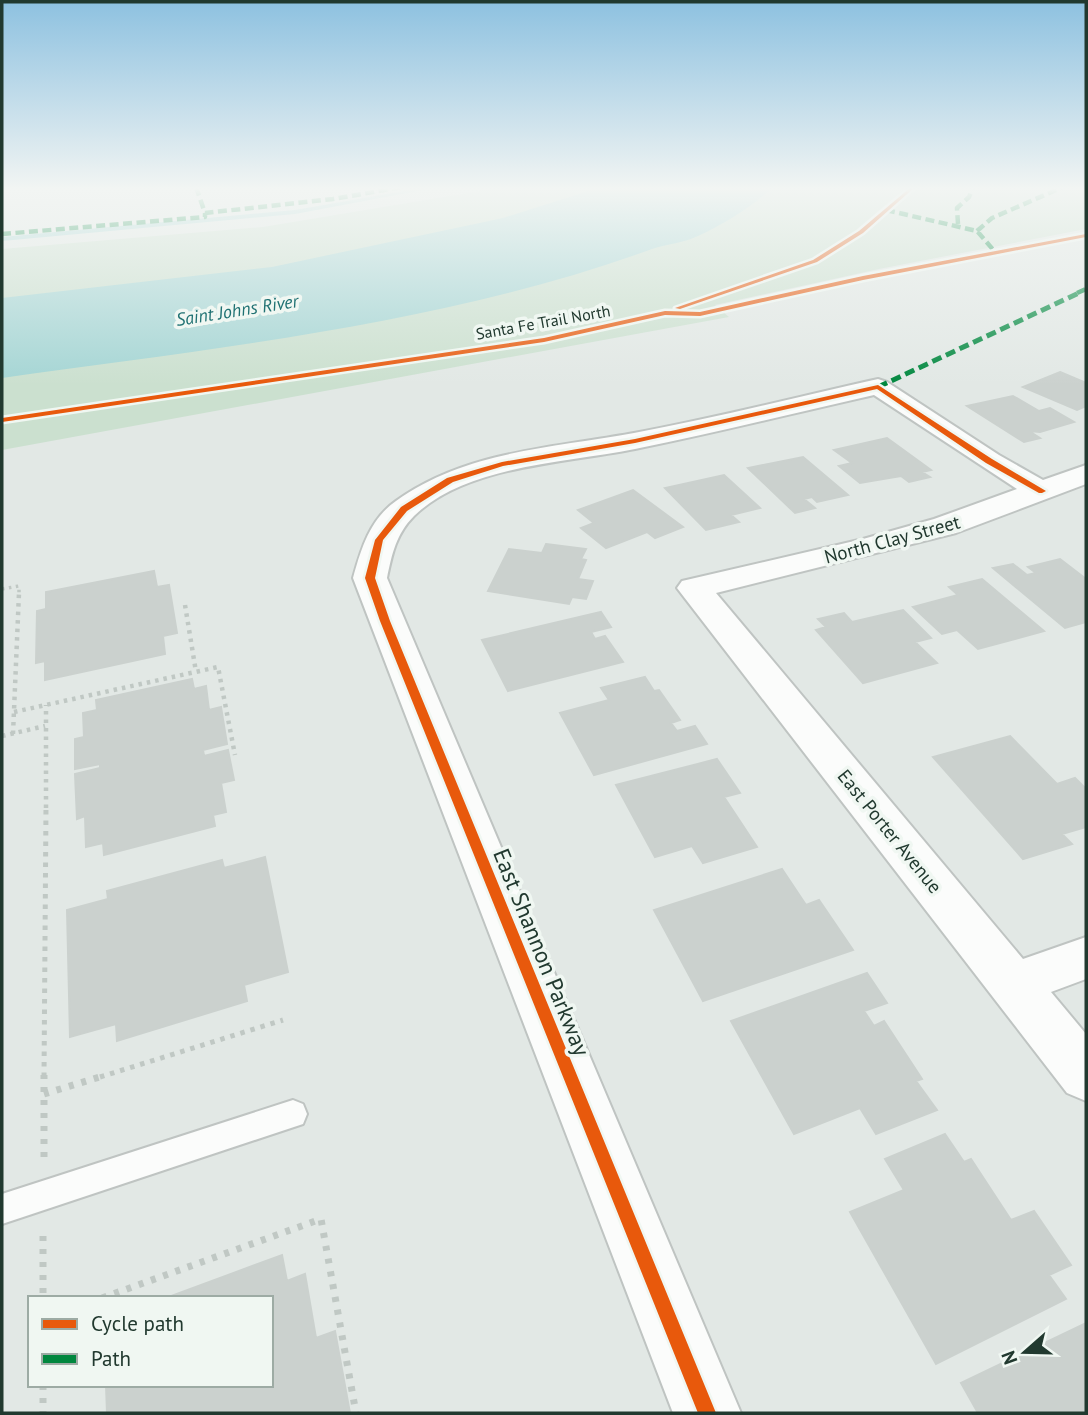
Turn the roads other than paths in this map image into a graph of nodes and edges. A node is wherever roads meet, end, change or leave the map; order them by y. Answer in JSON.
{"nodes":[{"id":1,"x":1086,"y":474,"type":"edge"},
{"id":2,"x":1042,"y":491,"type":"junction"},
{"id":3,"x":694,"y":588,"type":"joint"},
{"id":4,"x":1086,"y":958,"type":"edge"},
{"id":5,"x":1013,"y":984,"type":"junction"},
{"id":6,"x":1086,"y":1075,"type":"edge"},
{"id":7,"x":293,"y":1114,"type":"dead end"},
{"id":8,"x":2,"y":1209,"type":"edge"},
{"id":9,"x":707,"y":1413,"type":"edge"}],
"edges":[{"from":1,"to":2,"type":"street","name":"North Clay Street"},
{"from":2,"to":3,"type":"street","name":"North Clay Street"},
{"from":2,"to":9,"type":"street","name":"East Shannon Parkway"},
{"from":3,"to":5,"type":"street","name":"East Porter Avenue"},
{"from":4,"to":5,"type":"street"},
{"from":5,"to":6,"type":"street","name":"East Porter Avenue"},
{"from":7,"to":8,"type":"lane"}]}
